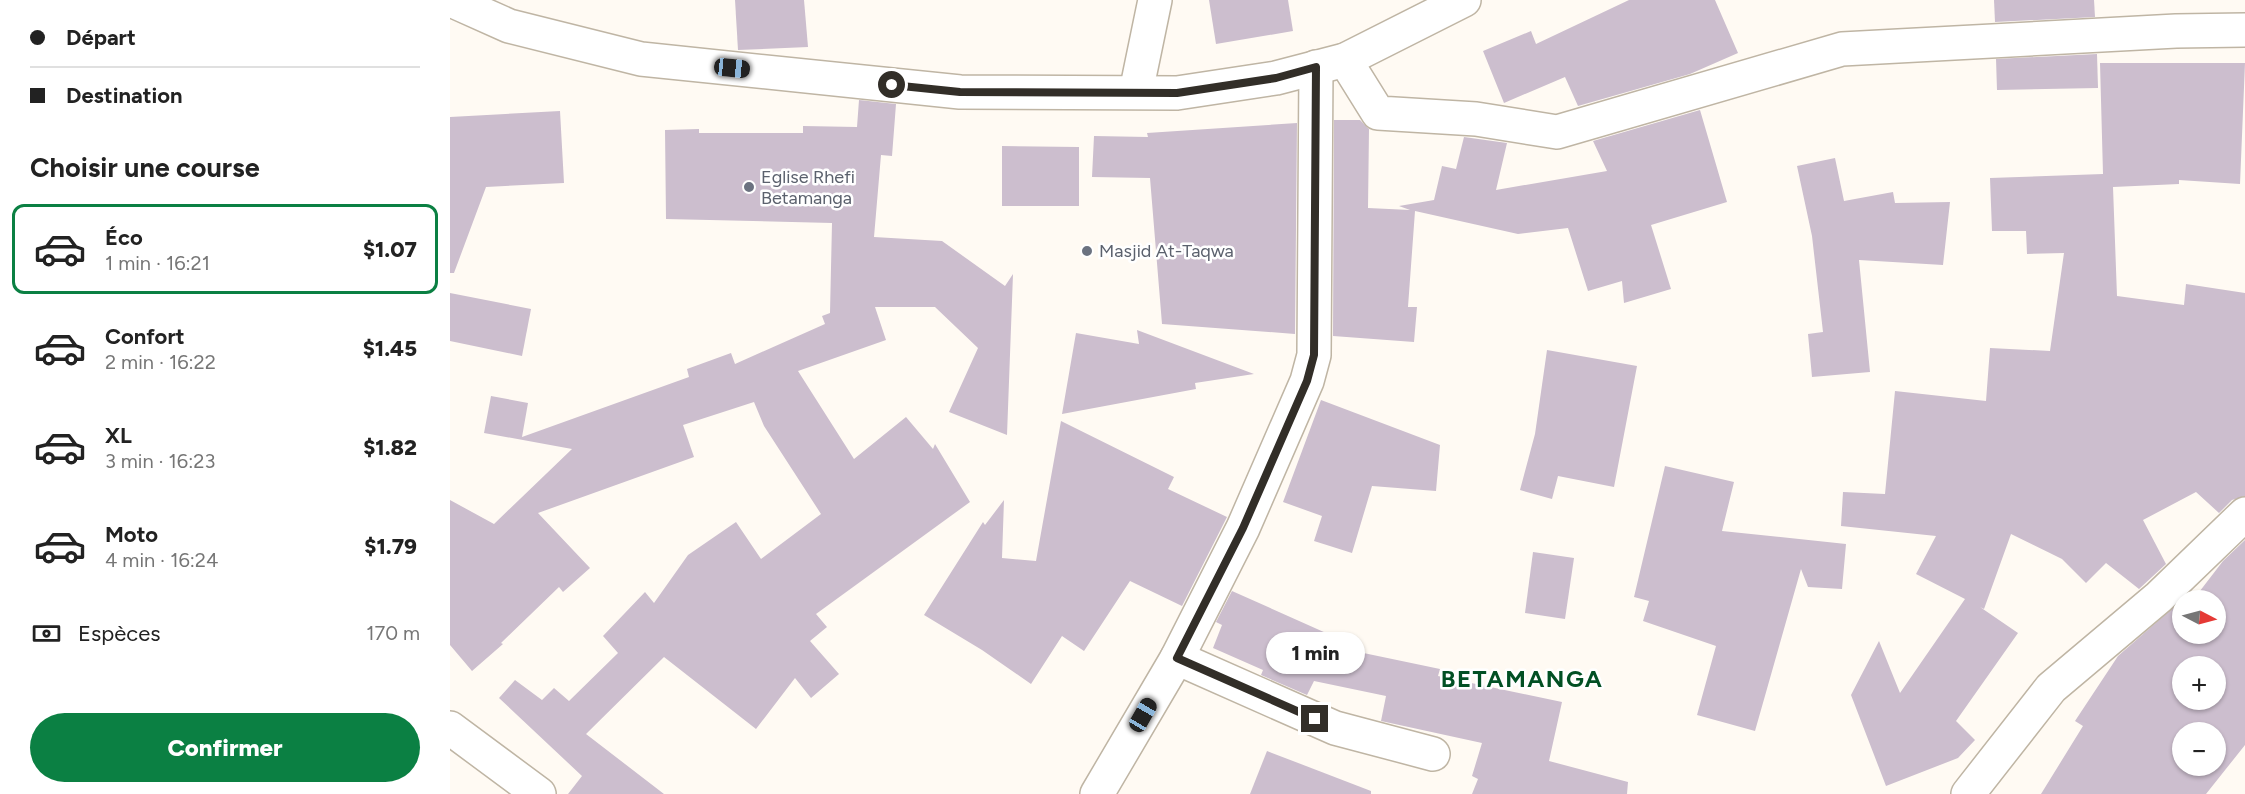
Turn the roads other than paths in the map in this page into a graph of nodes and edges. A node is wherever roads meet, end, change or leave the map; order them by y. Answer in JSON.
{"nodes":[{"id":1,"x":451,"y":0,"type":"edge"},
{"id":2,"x":1155,"y":0,"type":"edge"},
{"id":3,"x":1464,"y":0,"type":"edge"},
{"id":4,"x":2245,"y":30,"type":"edge"},
{"id":5,"x":1330,"y":63,"type":"junction"},
{"id":6,"x":1136,"y":92,"type":"junction"},
{"id":7,"x":2245,"y":514,"type":"edge"},
{"id":8,"x":1177,"y":658,"type":"junction"},
{"id":9,"x":450,"y":728,"type":"edge"},
{"id":10,"x":1433,"y":754,"type":"dead end"},
{"id":11,"x":540,"y":794,"type":"edge"},
{"id":12,"x":1097,"y":794,"type":"edge"},
{"id":13,"x":1968,"y":794,"type":"edge"}],
"edges":[{"from":1,"to":6,"type":"street"},
{"from":2,"to":6,"type":"street"},
{"from":3,"to":5,"type":"street"},
{"from":4,"to":5,"type":"street"},
{"from":5,"to":6,"type":"street"},
{"from":5,"to":8,"type":"street"},
{"from":7,"to":13,"type":"street"},
{"from":8,"to":10,"type":"street"},
{"from":8,"to":12,"type":"street"},
{"from":9,"to":11,"type":"street"}]}
